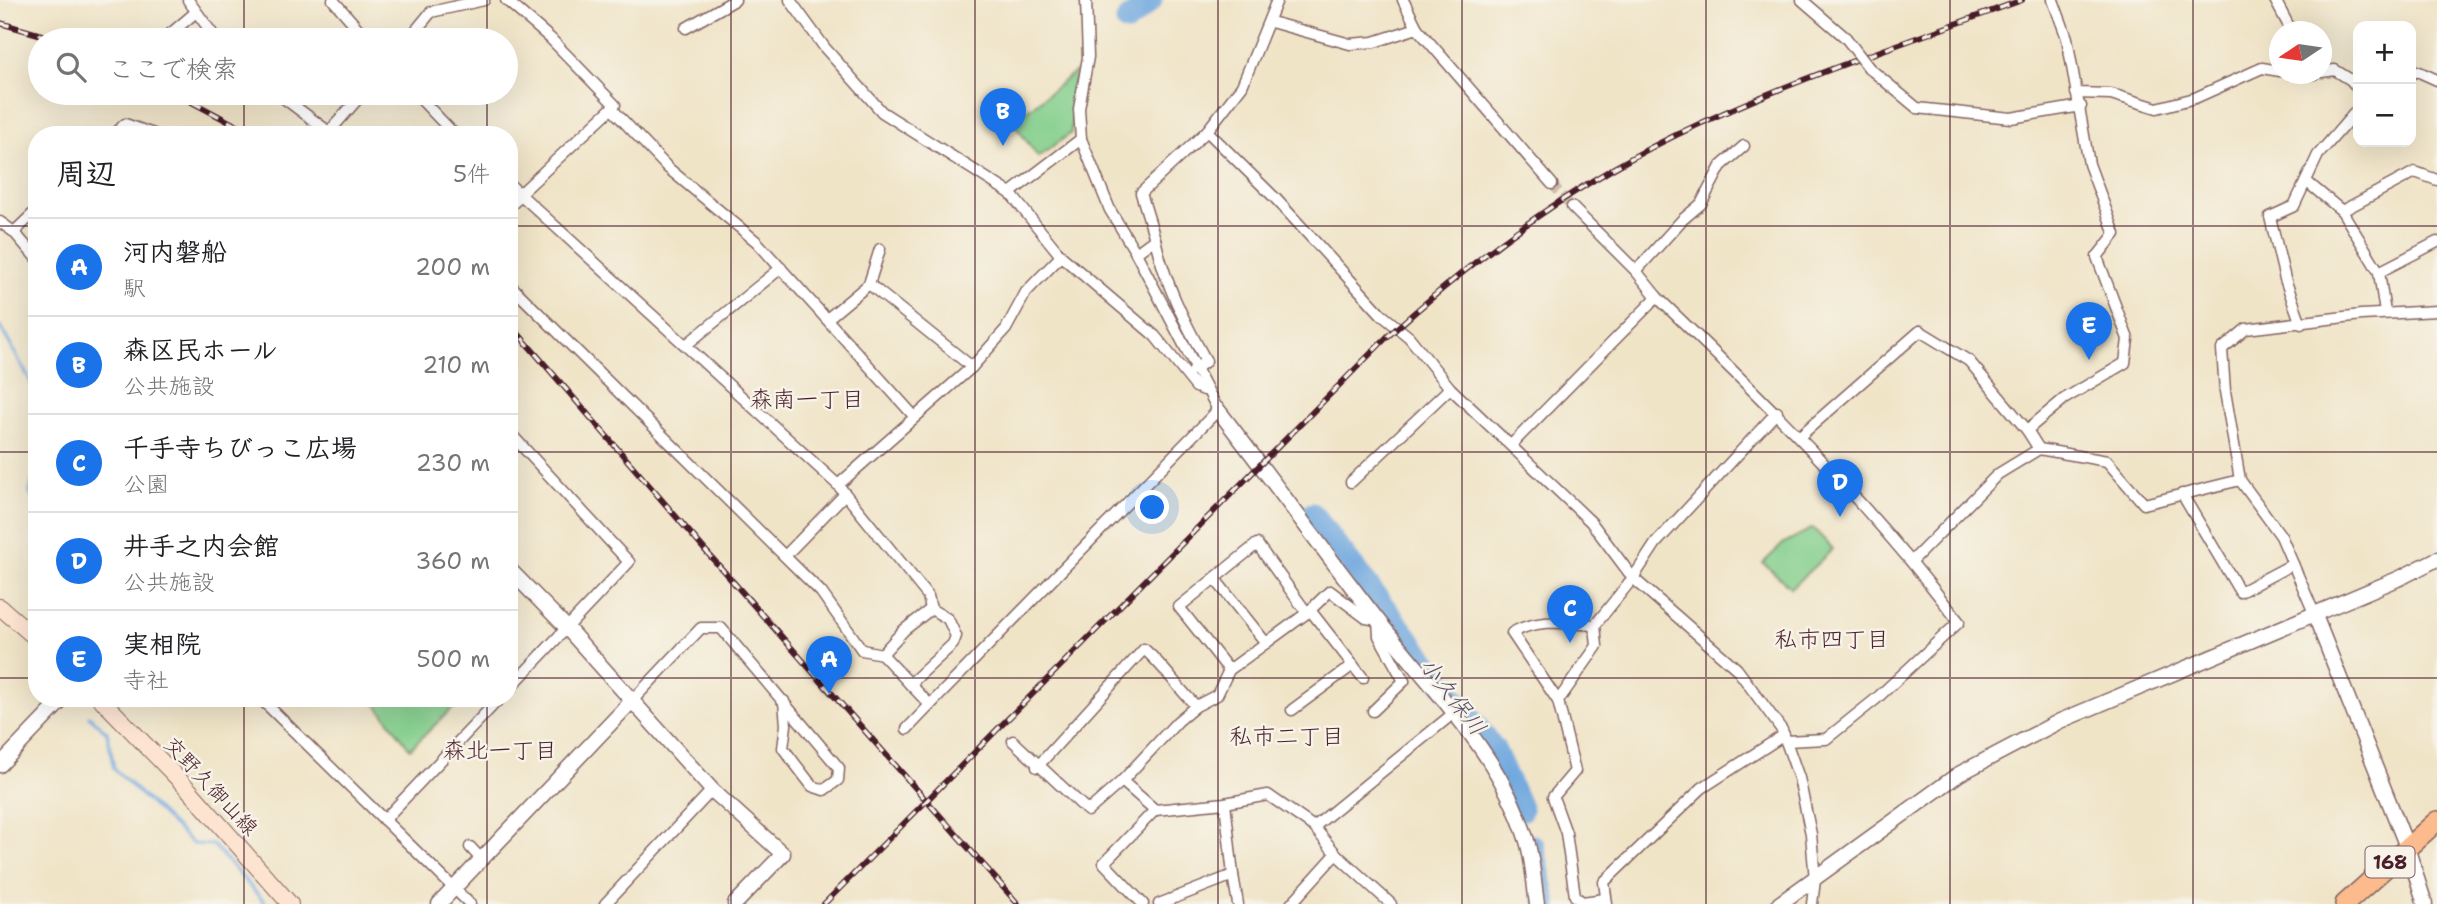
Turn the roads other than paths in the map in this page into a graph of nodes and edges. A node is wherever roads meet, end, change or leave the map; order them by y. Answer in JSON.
{"nodes":[{"id":1,"x":188,"y":0,"type":"edge"},
{"id":2,"x":333,"y":0,"type":"edge"},
{"id":3,"x":484,"y":0,"type":"edge"},
{"id":4,"x":506,"y":0,"type":"edge"},
{"id":5,"x":735,"y":0,"type":"edge"},
{"id":6,"x":790,"y":0,"type":"edge"},
{"id":7,"x":1086,"y":0,"type":"edge"},
{"id":8,"x":1278,"y":0,"type":"edge"},
{"id":9,"x":1403,"y":0,"type":"edge"},
{"id":10,"x":1802,"y":0,"type":"edge"},
{"id":11,"x":2053,"y":0,"type":"edge"},
{"id":12,"x":2275,"y":0,"type":"edge"},
{"id":13,"x":196,"y":12,"type":"junction"},
{"id":14,"x":2286,"y":21,"type":"edge"},
{"id":15,"x":1271,"y":22,"type":"junction"},
{"id":16,"x":177,"y":28,"type":"edge"},
{"id":17,"x":208,"y":28,"type":"edge"},
{"id":18,"x":358,"y":28,"type":"edge"},
{"id":19,"x":418,"y":28,"type":"edge"},
{"id":20,"x":686,"y":28,"type":"dead end"},
{"id":21,"x":1417,"y":28,"type":"junction"},
{"id":22,"x":2269,"y":69,"type":"edge"},
{"id":23,"x":2332,"y":70,"type":"edge"},
{"id":24,"x":2416,"y":72,"type":"edge"},
{"id":25,"x":2437,"y":80,"type":"edge"},
{"id":26,"x":2354,"y":84,"type":"edge"},
{"id":27,"x":2077,"y":93,"type":"junction"},
{"id":28,"x":293,"y":105,"type":"edge"},
{"id":29,"x":353,"y":105,"type":"edge"},
{"id":30,"x":427,"y":105,"type":"edge"},
{"id":31,"x":2081,"y":106,"type":"junction"},
{"id":32,"x":612,"y":109,"type":"junction"},
{"id":33,"x":2353,"y":115,"type":"edge"},
{"id":34,"x":321,"y":126,"type":"edge"},
{"id":35,"x":334,"y":126,"type":"edge"},
{"id":36,"x":447,"y":126,"type":"edge"},
{"id":37,"x":1207,"y":131,"type":"junction"},
{"id":38,"x":1081,"y":138,"type":"junction"},
{"id":39,"x":1744,"y":146,"type":"dead end"},
{"id":40,"x":2437,"y":180,"type":"edge"},
{"id":41,"x":2306,"y":182,"type":"junction"},
{"id":42,"x":1552,"y":184,"type":"tunnel mouth"},
{"id":43,"x":518,"y":186,"type":"edge"},
{"id":44,"x":518,"y":191,"type":"edge"},
{"id":45,"x":1010,"y":194,"type":"junction"},
{"id":46,"x":1572,"y":207,"type":"tunnel mouth"},
{"id":47,"x":2342,"y":211,"type":"junction"},
{"id":48,"x":28,"y":219,"type":"edge"},
{"id":49,"x":0,"y":222,"type":"edge"},
{"id":50,"x":14,"y":232,"type":"junction"},
{"id":51,"x":1154,"y":239,"type":"junction"},
{"id":52,"x":2437,"y":242,"type":"edge"},
{"id":53,"x":28,"y":248,"type":"edge"},
{"id":54,"x":880,"y":249,"type":"dead end"},
{"id":55,"x":1136,"y":253,"type":"junction"},
{"id":56,"x":1061,"y":256,"type":"junction"},
{"id":57,"x":780,"y":268,"type":"junction"},
{"id":58,"x":1636,"y":271,"type":"junction"},
{"id":59,"x":2379,"y":272,"type":"junction"},
{"id":60,"x":869,"y":284,"type":"junction"},
{"id":61,"x":518,"y":293,"type":"edge"},
{"id":62,"x":1657,"y":297,"type":"junction"},
{"id":63,"x":2437,"y":311,"type":"edge"},
{"id":64,"x":2385,"y":313,"type":"junction"},
{"id":65,"x":827,"y":319,"type":"junction"},
{"id":66,"x":2301,"y":324,"type":"junction"},
{"id":67,"x":686,"y":345,"type":"junction"},
{"id":68,"x":972,"y":368,"type":"junction"},
{"id":69,"x":1194,"y":370,"type":"junction"},
{"id":70,"x":1450,"y":388,"type":"junction"},
{"id":71,"x":1207,"y":391,"type":"junction"},
{"id":72,"x":1218,"y":410,"type":"junction"},
{"id":73,"x":1777,"y":412,"type":"junction"},
{"id":74,"x":914,"y":416,"type":"junction"},
{"id":75,"x":2027,"y":430,"type":"junction"},
{"id":76,"x":1800,"y":436,"type":"junction"},
{"id":77,"x":518,"y":442,"type":"edge"},
{"id":78,"x":1511,"y":444,"type":"junction"},
{"id":79,"x":2039,"y":449,"type":"junction"},
{"id":80,"x":2239,"y":480,"type":"junction"},
{"id":81,"x":1351,"y":482,"type":"dead end"},
{"id":82,"x":842,"y":489,"type":"junction"},
{"id":83,"x":2182,"y":494,"type":"junction"},
{"id":84,"x":785,"y":556,"type":"junction"},
{"id":85,"x":2437,"y":559,"type":"edge"},
{"id":86,"x":1912,"y":561,"type":"junction"},
{"id":87,"x":2293,"y":564,"type":"junction"},
{"id":88,"x":518,"y":578,"type":"edge"},
{"id":89,"x":1633,"y":578,"type":"junction"},
{"id":90,"x":1215,"y":579,"type":"junction"},
{"id":91,"x":0,"y":607,"type":"edge"},
{"id":92,"x":931,"y":610,"type":"junction"},
{"id":93,"x":1308,"y":612,"type":"junction"},
{"id":94,"x":2314,"y":613,"type":"junction"},
{"id":95,"x":1377,"y":620,"type":"junction"},
{"id":96,"x":1595,"y":625,"type":"junction"},
{"id":97,"x":567,"y":628,"type":"junction"},
{"id":98,"x":28,"y":631,"type":"edge"},
{"id":99,"x":1266,"y":643,"type":"junction"},
{"id":100,"x":881,"y":654,"type":"junction"},
{"id":101,"x":1353,"y":665,"type":"junction"},
{"id":102,"x":1229,"y":670,"type":"junction"},
{"id":103,"x":1363,"y":678,"type":"dead end"},
{"id":104,"x":518,"y":679,"type":"edge"},
{"id":105,"x":910,"y":684,"type":"junction"},
{"id":106,"x":1374,"y":692,"type":"dead end"},
{"id":107,"x":784,"y":701,"type":"junction"},
{"id":108,"x":1558,"y":701,"type":"junction"},
{"id":109,"x":631,"y":702,"type":"junction"},
{"id":110,"x":1382,"y":702,"type":"junction"},
{"id":111,"x":930,"y":705,"type":"junction"},
{"id":112,"x":1196,"y":706,"type":"junction"},
{"id":113,"x":55,"y":707,"type":"edge"},
{"id":114,"x":109,"y":707,"type":"edge"},
{"id":115,"x":269,"y":707,"type":"edge"},
{"id":116,"x":491,"y":707,"type":"edge"},
{"id":117,"x":1292,"y":710,"type":"dead end"},
{"id":118,"x":1373,"y":711,"type":"dead end"},
{"id":119,"x":1455,"y":712,"type":"junction"},
{"id":120,"x":907,"y":729,"type":"dead end"},
{"id":121,"x":1785,"y":738,"type":"junction"},
{"id":122,"x":1013,"y":741,"type":"dead end"},
{"id":123,"x":0,"y":765,"type":"edge"},
{"id":124,"x":1038,"y":767,"type":"junction"},
{"id":125,"x":1122,"y":781,"type":"junction"},
{"id":126,"x":712,"y":790,"type":"junction"},
{"id":127,"x":1225,"y":803,"type":"junction"},
{"id":128,"x":1155,"y":810,"type":"junction"},
{"id":129,"x":384,"y":820,"type":"junction"},
{"id":130,"x":2437,"y":821,"type":"edge"},
{"id":131,"x":1314,"y":827,"type":"junction"},
{"id":132,"x":470,"y":847,"type":"dead end"},
{"id":133,"x":2407,"y":847,"type":"junction"},
{"id":134,"x":1336,"y":854,"type":"junction"},
{"id":135,"x":482,"y":860,"type":"junction"},
{"id":136,"x":1233,"y":875,"type":"junction"},
{"id":137,"x":1815,"y":880,"type":"junction"},
{"id":138,"x":454,"y":889,"type":"junction"},
{"id":139,"x":1606,"y":901,"type":"edge"},
{"id":140,"x":290,"y":904,"type":"edge"},
{"id":141,"x":439,"y":904,"type":"edge"},
{"id":142,"x":470,"y":904,"type":"edge"},
{"id":143,"x":605,"y":904,"type":"edge"},
{"id":144,"x":735,"y":904,"type":"edge"},
{"id":145,"x":1143,"y":904,"type":"edge"},
{"id":146,"x":1159,"y":904,"type":"edge"},
{"id":147,"x":1238,"y":904,"type":"edge"},
{"id":148,"x":1291,"y":904,"type":"edge"},
{"id":149,"x":1391,"y":904,"type":"edge"},
{"id":150,"x":1537,"y":904,"type":"edge"},
{"id":151,"x":1779,"y":904,"type":"edge"},
{"id":152,"x":1812,"y":904,"type":"edge"},
{"id":153,"x":2345,"y":904,"type":"edge"},
{"id":154,"x":2425,"y":904,"type":"edge"}],
"edges":[{"from":1,"to":13,"type":"street"},
{"from":2,"to":18,"type":"street"},
{"from":3,"to":19,"type":"street"},
{"from":4,"to":32,"type":"street"},
{"from":5,"to":20,"type":"street"},
{"from":6,"to":45,"type":"street"},
{"from":7,"to":38,"type":"street"},
{"from":8,"to":15,"type":"street"},
{"from":9,"to":21,"type":"street"},
{"from":10,"to":31,"type":"street","bridge":true},
{"from":11,"to":27,"type":"street"},
{"from":12,"to":14,"type":"street"},
{"from":13,"to":16,"type":"street"},
{"from":13,"to":17,"type":"street"},
{"from":15,"to":21,"type":"street"},
{"from":15,"to":37,"type":"street"},
{"from":21,"to":42,"type":"street"},
{"from":22,"to":27,"type":"street"},
{"from":23,"to":26,"type":"street"},
{"from":24,"to":25,"type":"street"},
{"from":27,"to":31,"type":"street"},
{"from":28,"to":34,"type":"street"},
{"from":29,"to":35,"type":"street"},
{"from":30,"to":36,"type":"street"},
{"from":31,"to":75,"type":"street"},
{"from":32,"to":43,"type":"street"},
{"from":32,"to":57,"type":"street"},
{"from":33,"to":41,"type":"street"},
{"from":37,"to":51,"type":"street"},
{"from":37,"to":70,"type":"street"},
{"from":38,"to":45,"type":"street"},
{"from":38,"to":55,"type":"street"},
{"from":39,"to":58,"type":"street"},
{"from":40,"to":47,"type":"street"},
{"from":41,"to":47,"type":"street"},
{"from":41,"to":66,"type":"street"},
{"from":44,"to":67,"type":"street"},
{"from":45,"to":56,"type":"street"},
{"from":46,"to":58,"type":"street"},
{"from":47,"to":59,"type":"street"},
{"from":48,"to":50,"type":"street"},
{"from":49,"to":50,"type":"street"},
{"from":50,"to":53,"type":"street"},
{"from":51,"to":55,"type":"street"},
{"from":51,"to":69,"type":"street"},
{"from":52,"to":59,"type":"street"},
{"from":54,"to":60,"type":"street"},
{"from":55,"to":69,"type":"street"},
{"from":56,"to":68,"type":"street"},
{"from":56,"to":71,"type":"street"},
{"from":57,"to":65,"type":"street"},
{"from":57,"to":67,"type":"street"},
{"from":58,"to":62,"type":"street"},
{"from":59,"to":64,"type":"street"},
{"from":60,"to":65,"type":"street"},
{"from":60,"to":68,"type":"street"},
{"from":61,"to":84,"type":"street"},
{"from":62,"to":73,"type":"street"},
{"from":62,"to":78,"type":"street"},
{"from":63,"to":64,"type":"street"},
{"from":64,"to":66,"type":"street"},
{"from":65,"to":74,"type":"street"},
{"from":66,"to":80,"type":"street"},
{"from":67,"to":82,"type":"street"},
{"from":68,"to":74,"type":"street"},
{"from":69,"to":71,"type":"street"},
{"from":70,"to":78,"type":"street"},
{"from":70,"to":81,"type":"street"},
{"from":71,"to":72,"type":"street"},
{"from":72,"to":95,"type":"street"},
{"from":72,"to":111,"type":"street"},
{"from":73,"to":76,"type":"street"},
{"from":73,"to":89,"type":"street"},
{"from":74,"to":82,"type":"street"},
{"from":75,"to":76,"type":"street"},
{"from":75,"to":79,"type":"street"},
{"from":76,"to":86,"type":"street"},
{"from":77,"to":97,"type":"street"},
{"from":78,"to":89,"type":"street"},
{"from":79,"to":83,"type":"street"},
{"from":79,"to":86,"type":"street"},
{"from":80,"to":83,"type":"street"},
{"from":80,"to":87,"type":"street"},
{"from":82,"to":84,"type":"street"},
{"from":82,"to":92,"type":"street"},
{"from":83,"to":87,"type":"street"},
{"from":84,"to":100,"type":"street"},
{"from":85,"to":94,"type":"street"},
{"from":86,"to":121,"type":"street"},
{"from":87,"to":94,"type":"street"},
{"from":88,"to":97,"type":"street"},
{"from":89,"to":96,"type":"street"},
{"from":89,"to":121,"type":"street"},
{"from":90,"to":93,"type":"street"},
{"from":90,"to":99,"type":"street"},
{"from":90,"to":102,"type":"street"},
{"from":91,"to":98,"type":"main road"},
{"from":92,"to":100,"type":"street"},
{"from":92,"to":105,"type":"street"},
{"from":93,"to":95,"type":"street"},
{"from":93,"to":99,"type":"street"},
{"from":93,"to":101,"type":"street"},
{"from":94,"to":133,"type":"street"},
{"from":94,"to":137,"type":"street"},
{"from":95,"to":110,"type":"street"},
{"from":95,"to":119,"type":"street"},
{"from":96,"to":108,"type":"street"},
{"from":96,"to":108,"type":"street"},
{"from":97,"to":104,"type":"street"},
{"from":97,"to":109,"type":"street"},
{"from":99,"to":102,"type":"street"},
{"from":100,"to":105,"type":"street"},
{"from":101,"to":103,"type":"street"},
{"from":101,"to":117,"type":"street"},
{"from":102,"to":112,"type":"street"},
{"from":105,"to":111,"type":"street"},
{"from":106,"to":110,"type":"street"},
{"from":107,"to":107,"type":"street"},
{"from":107,"to":109,"type":"street"},
{"from":108,"to":139,"type":"street"},
{"from":109,"to":126,"type":"street"},
{"from":109,"to":135,"type":"street"},
{"from":110,"to":118,"type":"street"},
{"from":111,"to":120,"type":"street"},
{"from":112,"to":124,"type":"street"},
{"from":112,"to":125,"type":"street"},
{"from":113,"to":123,"type":"street"},
{"from":114,"to":140,"type":"main road","name":"交野久御山線"},
{"from":115,"to":129,"type":"street"},
{"from":116,"to":129,"type":"street"},
{"from":119,"to":131,"type":"street"},
{"from":119,"to":150,"type":"street"},
{"from":121,"to":137,"type":"street"},
{"from":121,"to":139,"type":"street"},
{"from":122,"to":124,"type":"street"},
{"from":124,"to":125,"type":"street"},
{"from":125,"to":128,"type":"street"},
{"from":126,"to":143,"type":"street"},
{"from":126,"to":144,"type":"street"},
{"from":127,"to":128,"type":"street"},
{"from":127,"to":131,"type":"street"},
{"from":127,"to":136,"type":"street"},
{"from":128,"to":145,"type":"street"},
{"from":129,"to":138,"type":"street"},
{"from":130,"to":133,"type":"highway","number":"168"},
{"from":131,"to":134,"type":"street"},
{"from":132,"to":135,"type":"street"},
{"from":133,"to":153,"type":"highway","number":"168"},
{"from":133,"to":154,"type":"street"},
{"from":134,"to":148,"type":"street"},
{"from":134,"to":149,"type":"street"},
{"from":135,"to":138,"type":"street"},
{"from":136,"to":146,"type":"street"},
{"from":136,"to":147,"type":"street"},
{"from":137,"to":151,"type":"street"},
{"from":137,"to":152,"type":"street"},
{"from":138,"to":141,"type":"street"},
{"from":138,"to":142,"type":"street"}]}
